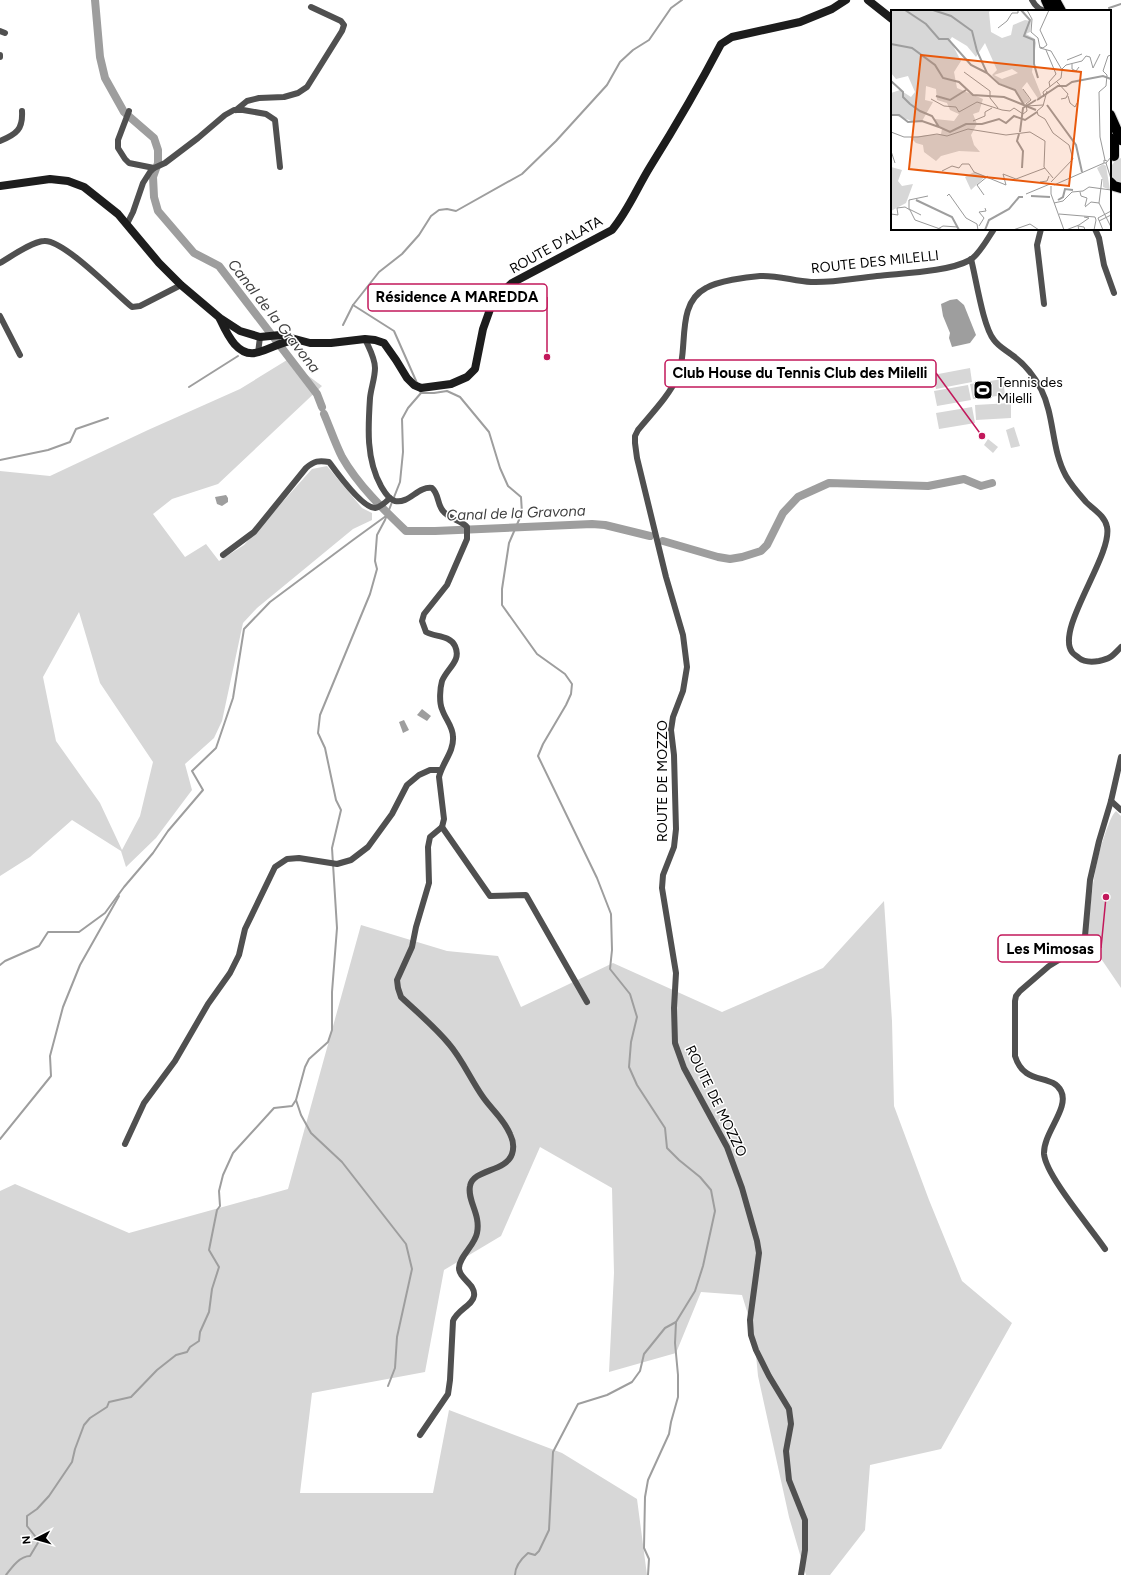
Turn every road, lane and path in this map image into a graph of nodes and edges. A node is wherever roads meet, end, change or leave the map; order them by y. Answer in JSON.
{"nodes":[{"id":1,"x":846,"y":0,"type":"edge"},
{"id":2,"x":868,"y":0,"type":"edge"},
{"id":3,"x":1032,"y":0,"type":"edge"},
{"id":4,"x":1046,"y":0,"type":"edge"},
{"id":5,"x":1055,"y":0,"type":"edge"},
{"id":6,"x":311,"y":7,"type":"dead end"},
{"id":7,"x":1046,"y":10,"type":"edge"},
{"id":8,"x":1051,"y":10,"type":"edge"},
{"id":9,"x":1051,"y":10,"type":"edge"},
{"id":10,"x":891,"y":18,"type":"edge"},
{"id":11,"x":234,"y":110,"type":"junction"},
{"id":12,"x":22,"y":111,"type":"dead end"},
{"id":13,"x":129,"y":111,"type":"dead end"},
{"id":14,"x":1111,"y":117,"type":"edge"},
{"id":15,"x":1111,"y":140,"type":"edge"},
{"id":16,"x":1121,"y":140,"type":"edge"},
{"id":17,"x":0,"y":141,"type":"edge"},
{"id":18,"x":1115,"y":156,"type":"edge"},
{"id":19,"x":280,"y":167,"type":"dead end"},
{"id":20,"x":154,"y":168,"type":"junction"},
{"id":21,"x":1111,"y":183,"type":"edge"},
{"id":22,"x":0,"y":186,"type":"edge"},
{"id":23,"x":1121,"y":188,"type":"edge"},
{"id":24,"x":127,"y":224,"type":"junction"},
{"id":25,"x":993,"y":230,"type":"edge"},
{"id":26,"x":1041,"y":230,"type":"edge"},
{"id":27,"x":1095,"y":230,"type":"edge"},
{"id":28,"x":971,"y":259,"type":"junction"},
{"id":29,"x":0,"y":263,"type":"edge"},
{"id":30,"x":181,"y":285,"type":"junction"},
{"id":31,"x":1114,"y":293,"type":"dead end"},
{"id":32,"x":1044,"y":304,"type":"dead end"},
{"id":33,"x":0,"y":316,"type":"edge"},
{"id":34,"x":220,"y":318,"type":"junction"},
{"id":35,"x":260,"y":337,"type":"junction"},
{"id":36,"x":365,"y":339,"type":"junction"},
{"id":37,"x":299,"y":340,"type":"junction"},
{"id":38,"x":258,"y":353,"type":"junction"},
{"id":39,"x":20,"y":355,"type":"dead end"},
{"id":40,"x":635,"y":443,"type":"joint"},
{"id":41,"x":393,"y":500,"type":"junction"},
{"id":42,"x":222,"y":555,"type":"dead end"},
{"id":43,"x":1121,"y":647,"type":"edge"},
{"id":44,"x":1121,"y":757,"type":"edge"},
{"id":45,"x":440,"y":770,"type":"junction"},
{"id":46,"x":1111,"y":801,"type":"junction"},
{"id":47,"x":1121,"y":810,"type":"edge"},
{"id":48,"x":442,"y":827,"type":"junction"},
{"id":49,"x":587,"y":1002,"type":"dead end"},
{"id":50,"x":125,"y":1144,"type":"dead end"},
{"id":51,"x":1105,"y":1248,"type":"dead end"},
{"id":52,"x":420,"y":1435,"type":"dead end"},
{"id":53,"x":801,"y":1575,"type":"edge"}],
"edges":[{"from":1,"to":36,"type":"street","name":"ROUTE D'ALATA"},
{"from":2,"to":10,"type":"street"},
{"from":3,"to":7,"type":"street"},
{"from":4,"to":8,"type":"main road"},
{"from":5,"to":9,"type":"main road"},
{"from":6,"to":11,"type":"street"},
{"from":11,"to":19,"type":"street"},
{"from":11,"to":20,"type":"street"},
{"from":12,"to":17,"type":"street"},
{"from":13,"to":20,"type":"street"},
{"from":14,"to":16,"type":"main road"},
{"from":15,"to":18,"type":"main road"},
{"from":20,"to":24,"type":"street"},
{"from":21,"to":23,"type":"main road"},
{"from":22,"to":24,"type":"street"},
{"from":24,"to":30,"type":"street"},
{"from":25,"to":28,"type":"street"},
{"from":26,"to":32,"type":"street"},
{"from":27,"to":31,"type":"street"},
{"from":28,"to":40,"type":"street","name":"ROUTE DES MILELLI"},
{"from":28,"to":43,"type":"street"},
{"from":29,"to":30,"type":"street"},
{"from":30,"to":34,"type":"street"},
{"from":33,"to":39,"type":"street"},
{"from":34,"to":35,"type":"street"},
{"from":34,"to":38,"type":"street"},
{"from":35,"to":37,"type":"street"},
{"from":35,"to":38,"type":"street"},
{"from":36,"to":37,"type":"street","name":"ROUTE D'ALATA"},
{"from":36,"to":41,"type":"street"},
{"from":37,"to":38,"type":"street"},
{"from":40,"to":53,"type":"street","name":"ROUTE DE MOZZO"},
{"from":41,"to":42,"type":"street"},
{"from":41,"to":45,"type":"street"},
{"from":44,"to":46,"type":"street"},
{"from":45,"to":48,"type":"street"},
{"from":45,"to":50,"type":"street"},
{"from":46,"to":47,"type":"street"},
{"from":46,"to":51,"type":"street"},
{"from":48,"to":49,"type":"street"},
{"from":48,"to":52,"type":"street"}]}
